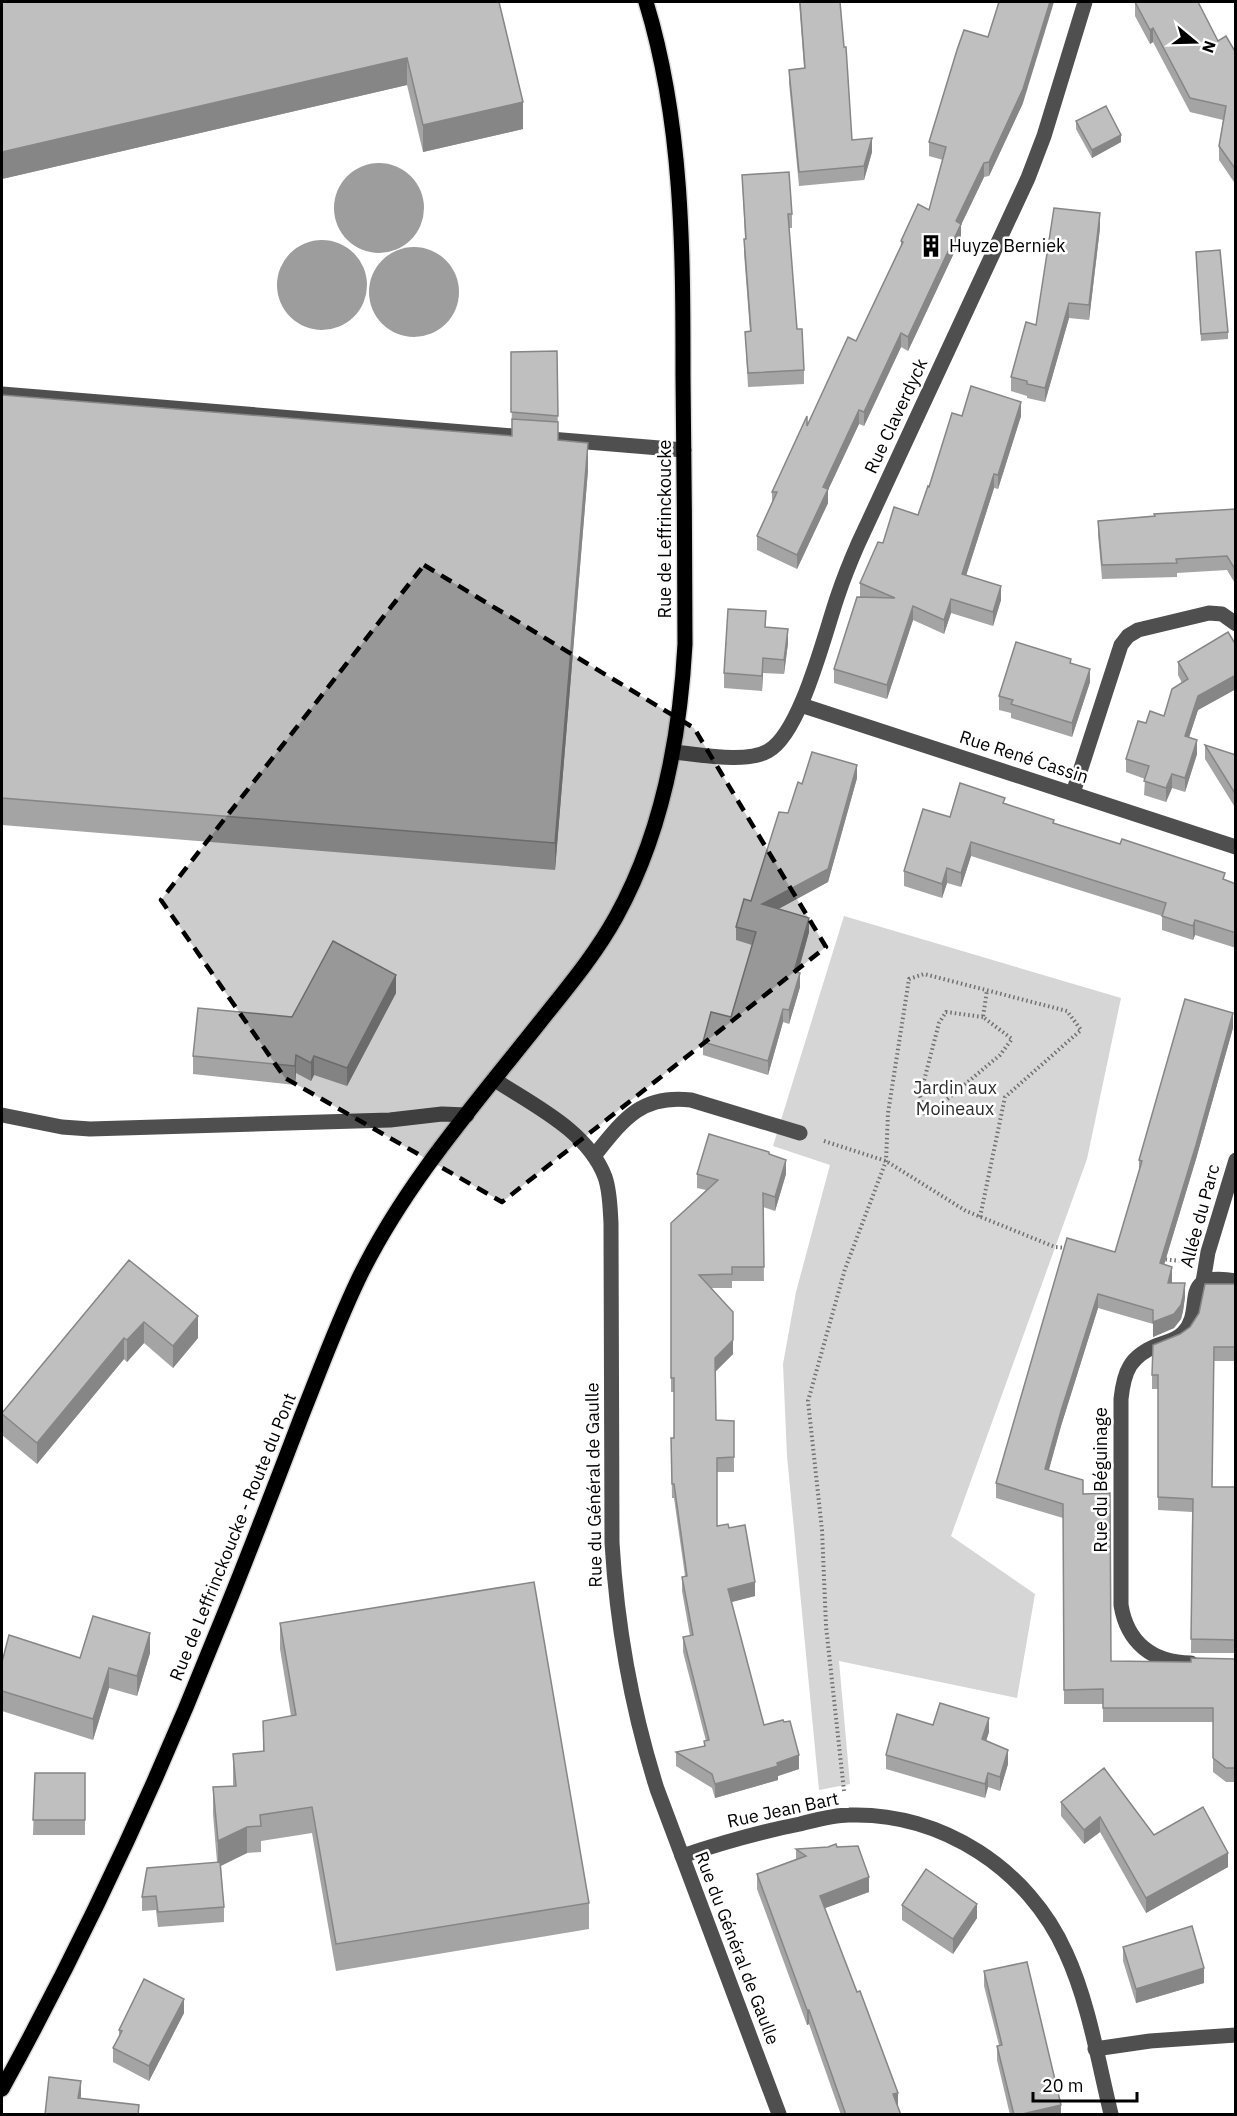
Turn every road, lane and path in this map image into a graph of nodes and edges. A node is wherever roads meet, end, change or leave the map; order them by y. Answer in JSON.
{"nodes":[{"id":1,"x":646,"y":2,"type":"edge"},
{"id":2,"x":1085,"y":2,"type":"edge"},
{"id":3,"x":2,"y":394,"type":"edge"},
{"id":4,"x":684,"y":450,"type":"junction"},
{"id":5,"x":1236,"y":624,"type":"edge"},
{"id":6,"x":801,"y":705,"type":"junction"},
{"id":7,"x":673,"y":752,"type":"junction"},
{"id":8,"x":1073,"y":793,"type":"junction"},
{"id":9,"x":1236,"y":847,"type":"edge"},
{"id":10,"x":987,"y":990,"type":"junction"},
{"id":11,"x":984,"y":1017,"type":"junction"},
{"id":12,"x":539,"y":1023,"type":"joint"},
{"id":13,"x":495,"y":1080,"type":"junction"},
{"id":14,"x":2,"y":1115,"type":"edge"},
{"id":15,"x":467,"y":1115,"type":"junction"},
{"id":16,"x":800,"y":1133,"type":"joint"},
{"id":17,"x":594,"y":1155,"type":"junction"},
{"id":18,"x":1236,"y":1160,"type":"edge"},
{"id":19,"x":886,"y":1161,"type":"junction"},
{"id":20,"x":980,"y":1217,"type":"junction"},
{"id":21,"x":1078,"y":1249,"type":"edge"},
{"id":22,"x":1159,"y":1258,"type":"edge"},
{"id":23,"x":1205,"y":1264,"type":"junction"},
{"id":24,"x":1236,"y":1281,"type":"edge"},
{"id":25,"x":1203,"y":1282,"type":"junction"},
{"id":26,"x":1205,"y":1663,"type":"edge"},
{"id":27,"x":847,"y":1815,"type":"junction"},
{"id":28,"x":682,"y":1856,"type":"junction"},
{"id":29,"x":1236,"y":2035,"type":"edge"},
{"id":30,"x":1095,"y":2049,"type":"junction"},
{"id":31,"x":2,"y":2089,"type":"edge"},
{"id":32,"x":779,"y":2115,"type":"edge"},
{"id":33,"x":1111,"y":2115,"type":"edge"}],
"edges":[{"from":1,"to":4,"type":"main road","name":"Rue de Leffrinckoucke"},
{"from":2,"to":6,"type":"street","name":"Rue Claverdyck"},
{"from":3,"to":4,"type":"street"},
{"from":4,"to":7,"type":"main road","name":"Rue de Leffrinckoucke"},
{"from":5,"to":8,"type":"street"},
{"from":6,"to":7,"type":"street","name":"Rue Claverdyck"},
{"from":6,"to":8,"type":"street","name":"Rue René Cassin"},
{"from":7,"to":12,"type":"main road","name":"Rue de Leffrinckoucke"},
{"from":8,"to":9,"type":"street","name":"Rue René Cassin"},
{"from":10,"to":11,"type":"path"},
{"from":10,"to":19,"type":"path"},
{"from":10,"to":20,"type":"path"},
{"from":11,"to":11,"type":"path"},
{"from":12,"to":13,"type":"main road","name":"Rue de Leffrinckoucke - Route du Pont"},
{"from":13,"to":15,"type":"main road","name":"Rue de Leffrinckoucke - Route du Pont"},
{"from":13,"to":17,"type":"street","name":"Rue du Général de Gaulle"},
{"from":14,"to":15,"type":"street"},
{"from":15,"to":31,"type":"main road","name":"Rue de Leffrinckoucke - Route du Pont"},
{"from":16,"to":17,"type":"street"},
{"from":16,"to":19,"type":"path"},
{"from":17,"to":28,"type":"street","name":"Rue du Général de Gaulle"},
{"from":18,"to":23,"type":"street","name":"Allée du Parc"},
{"from":19,"to":20,"type":"path"},
{"from":19,"to":27,"type":"path"},
{"from":20,"to":21,"type":"path"},
{"from":22,"to":23,"type":"path"},
{"from":23,"to":25,"type":"street","name":"Allée du Parc"},
{"from":24,"to":25,"type":"street"},
{"from":25,"to":26,"type":"street","name":"Rue du Béguinage"},
{"from":27,"to":28,"type":"street","name":"Rue Jean Bart"},
{"from":27,"to":30,"type":"street","name":"Rue Jean Bart"},
{"from":28,"to":32,"type":"street","name":"Rue du Général de Gaulle"},
{"from":29,"to":30,"type":"street"},
{"from":30,"to":33,"type":"street","name":"Rue Jean Bart"}]}
